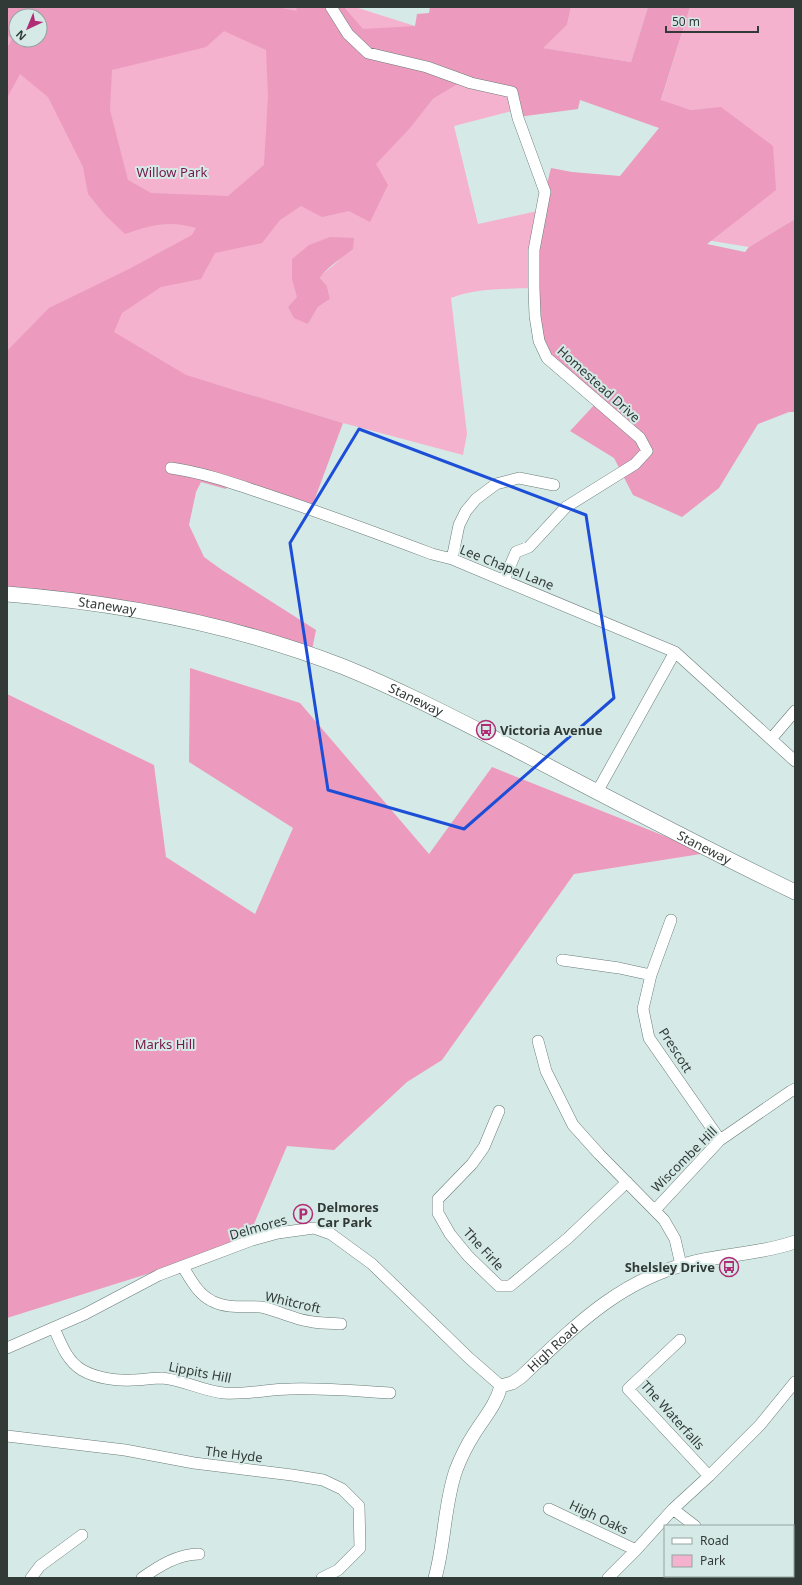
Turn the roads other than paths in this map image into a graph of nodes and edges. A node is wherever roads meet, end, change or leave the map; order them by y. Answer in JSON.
{"nodes":[{"id":1,"x":331,"y":7,"type":"edge"},
{"id":2,"x":171,"y":468,"type":"dead end"},
{"id":3,"x":554,"y":485,"type":"dead end"},
{"id":4,"x":452,"y":559,"type":"junction"},
{"id":5,"x":504,"y":580,"type":"junction"},
{"id":6,"x":7,"y":594,"type":"edge"},
{"id":7,"x":675,"y":652,"type":"junction"},
{"id":8,"x":795,"y":711,"type":"edge"},
{"id":9,"x":771,"y":739,"type":"junction"},
{"id":10,"x":795,"y":761,"type":"edge"},
{"id":11,"x":597,"y":792,"type":"junction"},
{"id":12,"x":795,"y":892,"type":"edge"},
{"id":13,"x":671,"y":920,"type":"dead end"},
{"id":14,"x":562,"y":960,"type":"dead end"},
{"id":15,"x":651,"y":975,"type":"junction"},
{"id":16,"x":538,"y":1041,"type":"dead end"},
{"id":17,"x":795,"y":1089,"type":"edge"},
{"id":18,"x":499,"y":1111,"type":"dead end"},
{"id":19,"x":720,"y":1140,"type":"junction"},
{"id":20,"x":627,"y":1182,"type":"junction"},
{"id":21,"x":654,"y":1210,"type":"junction"},
{"id":22,"x":795,"y":1242,"type":"edge"},
{"id":23,"x":682,"y":1265,"type":"junction"},
{"id":24,"x":183,"y":1267,"type":"junction"},
{"id":25,"x":341,"y":1324,"type":"dead end"},
{"id":26,"x":54,"y":1328,"type":"junction"},
{"id":27,"x":680,"y":1340,"type":"dead end"},
{"id":28,"x":7,"y":1348,"type":"edge"},
{"id":29,"x":795,"y":1382,"type":"edge"},
{"id":30,"x":502,"y":1386,"type":"junction"},
{"id":31,"x":390,"y":1393,"type":"dead end"},
{"id":32,"x":7,"y":1436,"type":"edge"},
{"id":33,"x":709,"y":1476,"type":"junction"},
{"id":34,"x":549,"y":1509,"type":"dead end"},
{"id":35,"x":673,"y":1509,"type":"junction"},
{"id":36,"x":694,"y":1525,"type":"edge"},
{"id":37,"x":82,"y":1535,"type":"dead end"},
{"id":38,"x":636,"y":1550,"type":"junction"},
{"id":39,"x":200,"y":1554,"type":"dead end"},
{"id":40,"x":31,"y":1578,"type":"edge"},
{"id":41,"x":142,"y":1578,"type":"edge"},
{"id":42,"x":322,"y":1578,"type":"edge"},
{"id":43,"x":434,"y":1578,"type":"edge"},
{"id":44,"x":608,"y":1578,"type":"edge"}],
"edges":[{"from":1,"to":5,"type":"street","name":"Homestead Drive"},
{"from":2,"to":4,"type":"street","name":"Lee Chapel Lane"},
{"from":3,"to":4,"type":"street"},
{"from":4,"to":5,"type":"street","name":"Lee Chapel Lane"},
{"from":5,"to":7,"type":"street","name":"Lee Chapel Lane"},
{"from":6,"to":11,"type":"main road","name":"Staneway"},
{"from":7,"to":9,"type":"street","name":"Lee Chapel Lane"},
{"from":7,"to":11,"type":"street"},
{"from":8,"to":9,"type":"street"},
{"from":9,"to":10,"type":"street","name":"Lee Chapel Lane"},
{"from":11,"to":12,"type":"main road","name":"Staneway"},
{"from":13,"to":15,"type":"street","name":"Prescott"},
{"from":14,"to":15,"type":"street"},
{"from":15,"to":19,"type":"street","name":"Prescott"},
{"from":16,"to":20,"type":"street"},
{"from":17,"to":19,"type":"street","name":"Wiscombe Hill"},
{"from":18,"to":20,"type":"street","name":"The Firle"},
{"from":19,"to":21,"type":"street","name":"Wiscombe Hill"},
{"from":20,"to":21,"type":"street"},
{"from":21,"to":23,"type":"street"},
{"from":22,"to":23,"type":"street","name":"High Road"},
{"from":23,"to":30,"type":"street","name":"High Road"},
{"from":24,"to":25,"type":"street","name":"Whitcroft"},
{"from":24,"to":26,"type":"street","name":"Delmores"},
{"from":24,"to":30,"type":"street","name":"Delmores"},
{"from":26,"to":28,"type":"street","name":"Delmores"},
{"from":26,"to":31,"type":"street","name":"Lippits Hill"},
{"from":27,"to":33,"type":"street","name":"The Waterfalls"},
{"from":29,"to":33,"type":"street"},
{"from":30,"to":43,"type":"street"},
{"from":32,"to":42,"type":"street","name":"The Hyde"},
{"from":33,"to":35,"type":"street"},
{"from":34,"to":38,"type":"street","name":"High Oaks"},
{"from":35,"to":36,"type":"street"},
{"from":35,"to":38,"type":"street"},
{"from":37,"to":40,"type":"street"},
{"from":38,"to":44,"type":"street"},
{"from":39,"to":41,"type":"street"}]}
